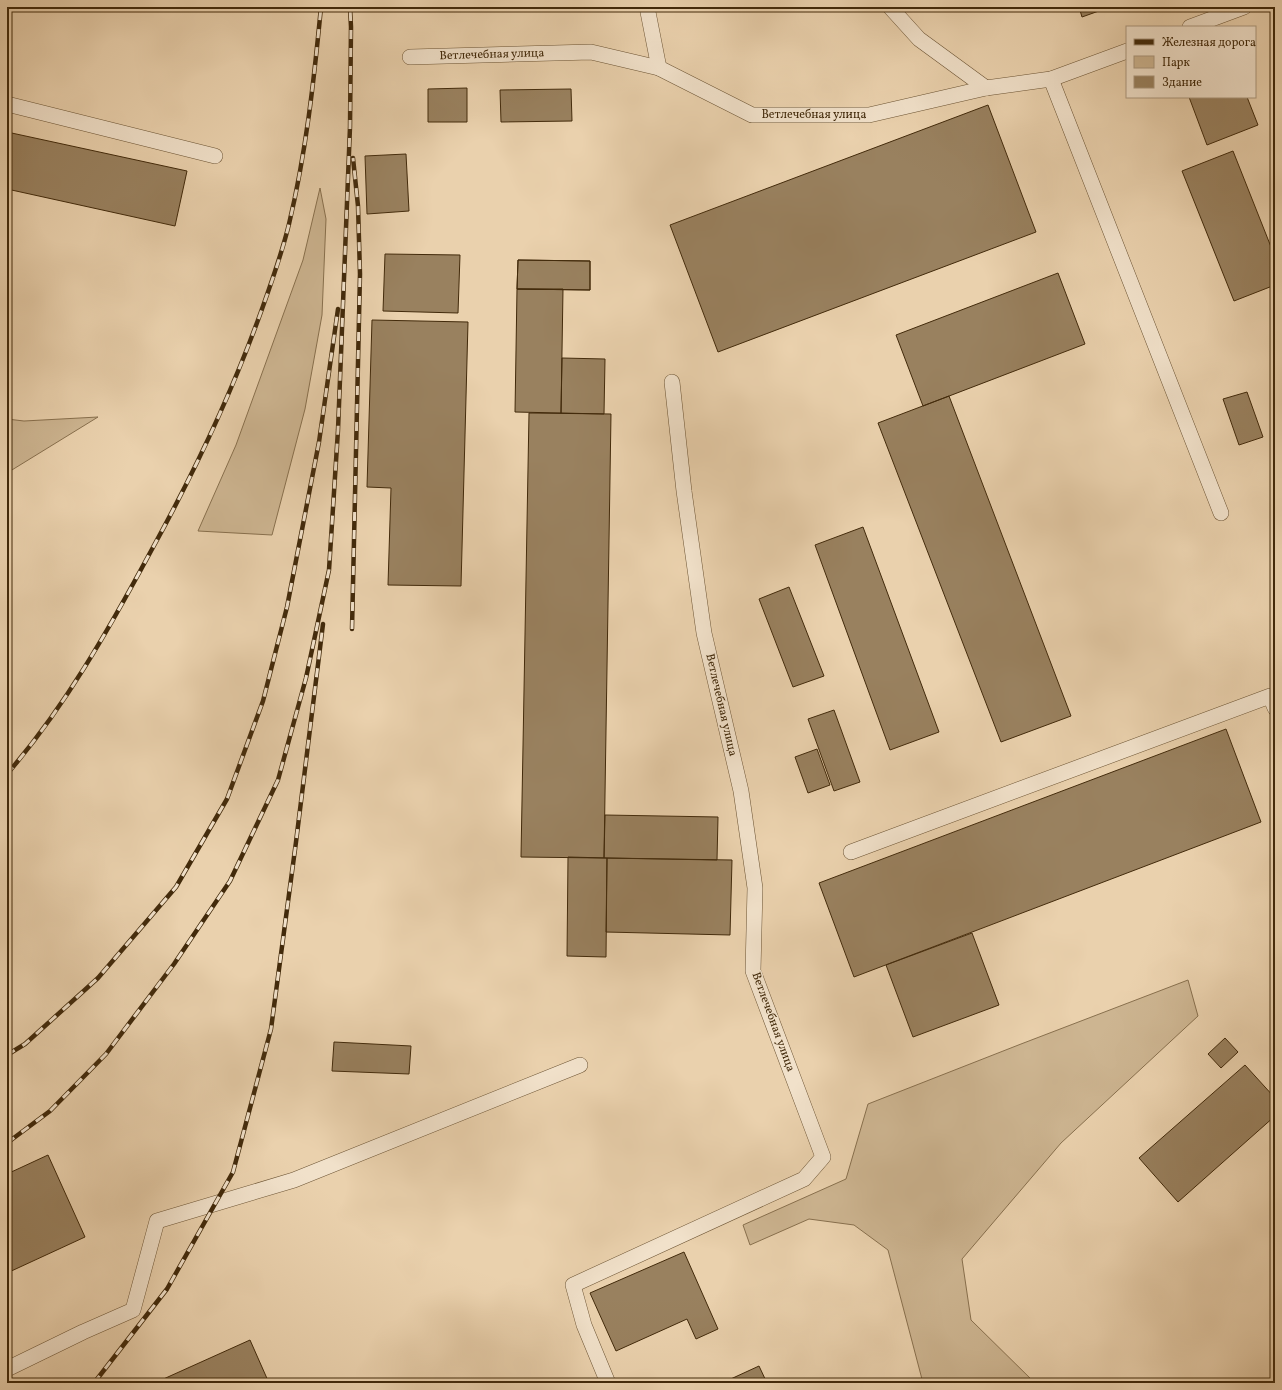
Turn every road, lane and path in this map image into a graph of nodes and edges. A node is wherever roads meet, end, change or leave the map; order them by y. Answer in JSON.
{"nodes":[{"id":1,"x":647,"y":7,"type":"edge"},
{"id":2,"x":890,"y":7,"type":"edge"},
{"id":3,"x":1244,"y":7,"type":"edge"},
{"id":4,"x":1193,"y":26,"type":"edge"},
{"id":5,"x":1126,"y":51,"type":"edge"},
{"id":6,"x":410,"y":57,"type":"dead end"},
{"id":7,"x":659,"y":68,"type":"junction"},
{"id":8,"x":1051,"y":80,"type":"junction"},
{"id":9,"x":986,"y":88,"type":"junction"},
{"id":10,"x":7,"y":104,"type":"edge"},
{"id":11,"x":215,"y":156,"type":"dead end"},
{"id":12,"x":672,"y":382,"type":"dead end"},
{"id":13,"x":1221,"y":513,"type":"dead end"},
{"id":14,"x":1275,"y":708,"type":"edge"},
{"id":15,"x":851,"y":852,"type":"dead end"},
{"id":16,"x":580,"y":1065,"type":"dead end"},
{"id":17,"x":7,"y":1369,"type":"edge"},
{"id":18,"x":608,"y":1383,"type":"edge"}],
"edges":[{"from":1,"to":7,"type":"lane"},
{"from":2,"to":9,"type":"lane"},
{"from":3,"to":4,"type":"lane"},
{"from":5,"to":8,"type":"lane","name":"Ветлечебная улица"},
{"from":6,"to":7,"type":"lane","name":"Ветлечебная улица"},
{"from":7,"to":9,"type":"lane","name":"Ветлечебная улица"},
{"from":8,"to":9,"type":"lane","name":"Ветлечебная улица"},
{"from":8,"to":13,"type":"lane"},
{"from":10,"to":11,"type":"lane"},
{"from":12,"to":18,"type":"lane","name":"Ветлечебная улица"},
{"from":14,"to":15,"type":"lane"},
{"from":16,"to":17,"type":"lane"}]}
